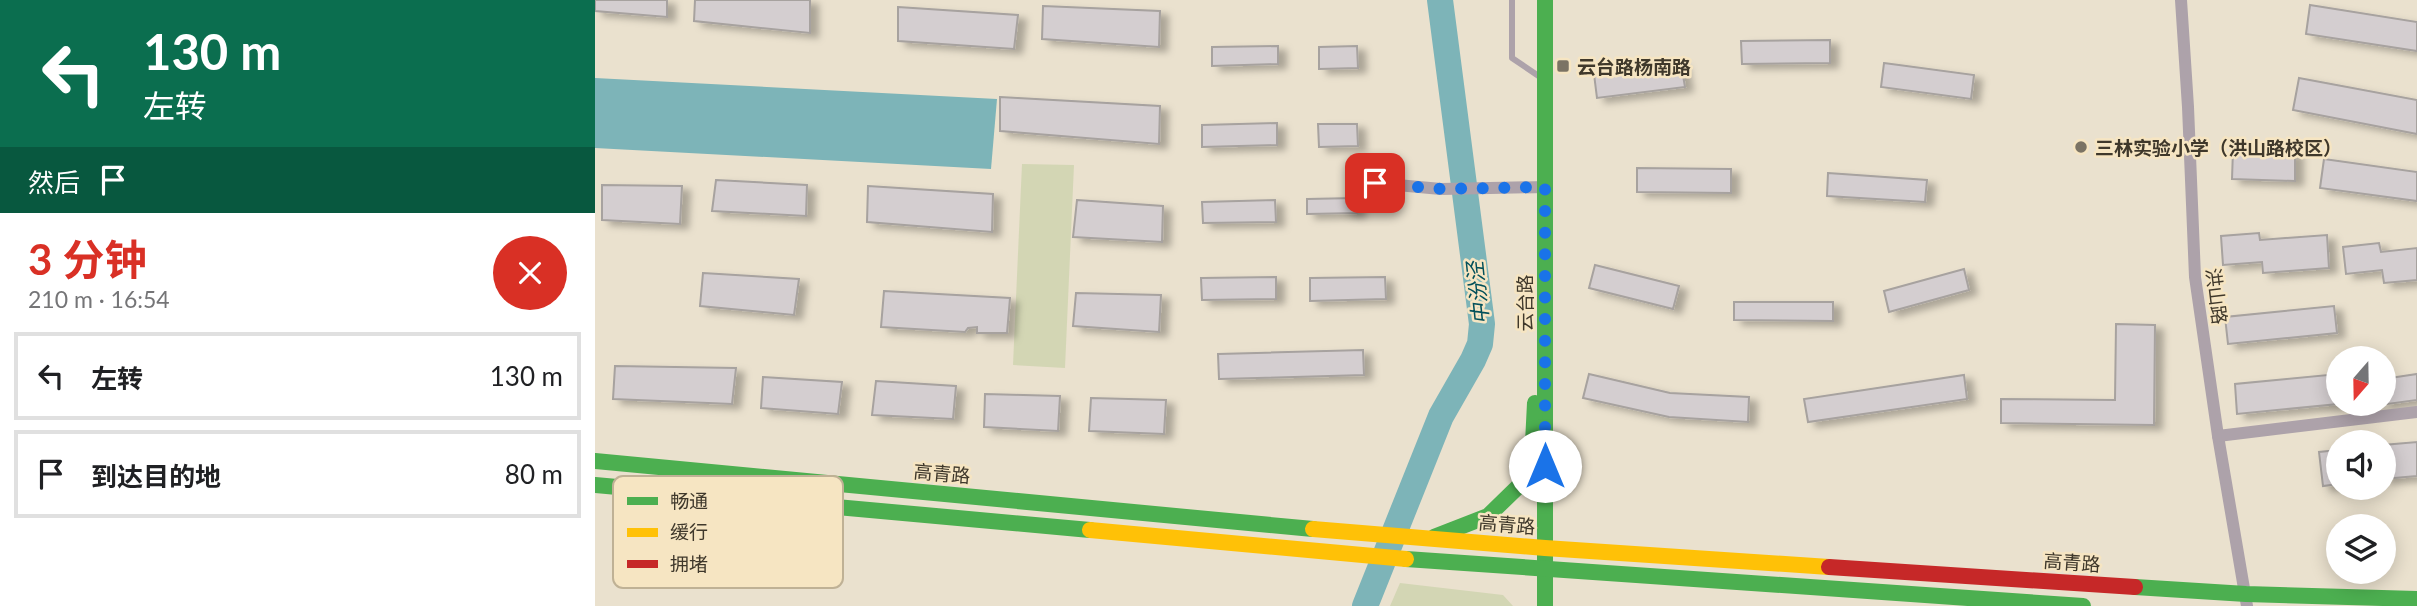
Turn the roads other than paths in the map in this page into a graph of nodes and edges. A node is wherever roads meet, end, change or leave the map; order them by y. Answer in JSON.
{"nodes":[{"id":1,"x":1512,"y":0,"type":"edge"},
{"id":2,"x":1545,"y":0,"type":"edge"},
{"id":3,"x":2181,"y":0,"type":"edge"},
{"id":4,"x":1545,"y":80,"type":"junction"},
{"id":5,"x":1375,"y":183,"type":"dead end"},
{"id":6,"x":1545,"y":187,"type":"junction"},
{"id":7,"x":1545,"y":384,"type":"junction"},
{"id":8,"x":2417,"y":412,"type":"edge"},
{"id":9,"x":2218,"y":436,"type":"junction"},
{"id":10,"x":595,"y":461,"type":"edge"},
{"id":11,"x":754,"y":476,"type":"edge"},
{"id":12,"x":843,"y":484,"type":"edge"},
{"id":13,"x":595,"y":485,"type":"edge"},
{"id":14,"x":613,"y":487,"type":"edge"},
{"id":15,"x":843,"y":507,"type":"edge"},
{"id":16,"x":1422,"y":538,"type":"junction"},
{"id":17,"x":1545,"y":548,"type":"junction"},
{"id":18,"x":1545,"y":570,"type":"junction"},
{"id":19,"x":2417,"y":599,"type":"edge"},
{"id":20,"x":2247,"y":600,"type":"edge"},
{"id":21,"x":1545,"y":606,"type":"edge"},
{"id":22,"x":2083,"y":606,"type":"edge"}],
"edges":[{"from":1,"to":4,"type":"lane"},
{"from":2,"to":4,"type":"main road","name":"云台路"},
{"from":3,"to":9,"type":"street","name":"洪山路"},
{"from":4,"to":6,"type":"main road","name":"云台路"},
{"from":5,"to":6,"type":"street"},
{"from":6,"to":7,"type":"main road","name":"云台路"},
{"from":7,"to":16,"type":"main road"},
{"from":7,"to":17,"type":"main road","name":"云台路"},
{"from":8,"to":9,"type":"street"},
{"from":9,"to":20,"type":"street","name":"洪山路"},
{"from":10,"to":11,"type":"main road","name":"高青路"},
{"from":12,"to":16,"type":"main road","name":"高青路"},
{"from":13,"to":14,"type":"main road"},
{"from":15,"to":18,"type":"main road"},
{"from":16,"to":17,"type":"main road","name":"高青路"},
{"from":17,"to":18,"type":"main road","name":"云台路"},
{"from":17,"to":20,"type":"main road","name":"高青路"},
{"from":18,"to":21,"type":"main road","name":"云台路"},
{"from":18,"to":22,"type":"main road"},
{"from":19,"to":20,"type":"main road","name":"高青路"}]}
